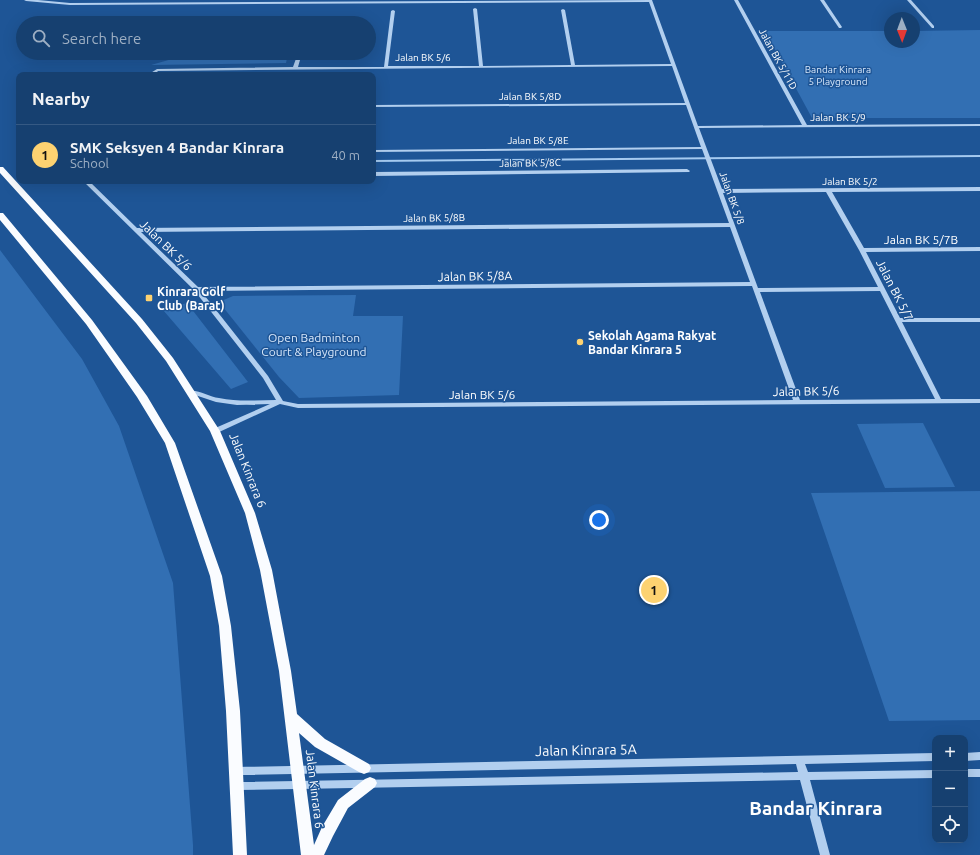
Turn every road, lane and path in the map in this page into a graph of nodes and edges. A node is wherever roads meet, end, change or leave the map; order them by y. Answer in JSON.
{"nodes":[{"id":1,"x":26,"y":0,"type":"edge"},
{"id":2,"x":736,"y":0,"type":"edge"},
{"id":3,"x":822,"y":0,"type":"edge"},
{"id":4,"x":909,"y":0,"type":"edge"},
{"id":5,"x":554,"y":1,"type":"edge"},
{"id":6,"x":650,"y":1,"type":"edge"},
{"id":7,"x":317,"y":2,"type":"edge"},
{"id":8,"x":476,"y":9,"type":"dead end"},
{"id":9,"x":393,"y":10,"type":"dead end"},
{"id":10,"x":563,"y":10,"type":"dead end"},
{"id":11,"x":840,"y":27,"type":"dead end"},
{"id":12,"x":933,"y":27,"type":"dead end"},
{"id":13,"x":298,"y":60,"type":"edge"},
{"id":14,"x":674,"y":65,"type":"junction"},
{"id":15,"x":573,"y":66,"type":"junction"},
{"id":16,"x":481,"y":67,"type":"junction"},
{"id":17,"x":295,"y":68,"type":"junction"},
{"id":18,"x":386,"y":68,"type":"junction"},
{"id":19,"x":155,"y":72,"type":"edge"},
{"id":20,"x":688,"y":104,"type":"junction"},
{"id":21,"x":376,"y":106,"type":"edge"},
{"id":22,"x":980,"y":125,"type":"edge"},
{"id":23,"x":805,"y":126,"type":"junction"},
{"id":24,"x":696,"y":127,"type":"junction"},
{"id":25,"x":704,"y":148,"type":"junction"},
{"id":26,"x":376,"y":151,"type":"edge"},
{"id":27,"x":0,"y":169,"type":"edge"},
{"id":28,"x":687,"y":171,"type":"dead end"},
{"id":29,"x":376,"y":174,"type":"edge"},
{"id":30,"x":89,"y":184,"type":"edge"},
{"id":31,"x":980,"y":189,"type":"edge"},
{"id":32,"x":828,"y":190,"type":"junction"},
{"id":33,"x":720,"y":191,"type":"junction"},
{"id":34,"x":0,"y":215,"type":"edge"},
{"id":35,"x":732,"y":225,"type":"junction"},
{"id":36,"x":135,"y":230,"type":"junction"},
{"id":37,"x":980,"y":249,"type":"edge"},
{"id":38,"x":862,"y":250,"type":"junction"},
{"id":39,"x":755,"y":287,"type":"junction"},
{"id":40,"x":196,"y":289,"type":"junction"},
{"id":41,"x":882,"y":289,"type":"junction"},
{"id":42,"x":898,"y":320,"type":"junction"},
{"id":43,"x":980,"y":320,"type":"edge"},
{"id":44,"x":191,"y":392,"type":"junction"},
{"id":45,"x":939,"y":401,"type":"junction"},
{"id":46,"x":980,"y":401,"type":"edge"},
{"id":47,"x":281,"y":402,"type":"junction"},
{"id":48,"x":797,"y":402,"type":"junction"},
{"id":49,"x":216,"y":431,"type":"junction"},
{"id":50,"x":291,"y":717,"type":"junction"},
{"id":51,"x":980,"y":756,"type":"edge"},
{"id":52,"x":932,"y":757,"type":"edge"},
{"id":53,"x":968,"y":757,"type":"edge"},
{"id":54,"x":800,"y":761,"type":"junction"},
{"id":55,"x":364,"y":768,"type":"junction"},
{"id":56,"x":297,"y":769,"type":"junction"},
{"id":57,"x":237,"y":771,"type":"junction"},
{"id":58,"x":968,"y":773,"type":"edge"},
{"id":59,"x":980,"y":773,"type":"edge"},
{"id":60,"x":932,"y":774,"type":"edge"},
{"id":61,"x":804,"y":776,"type":"junction"},
{"id":62,"x":370,"y":783,"type":"junction"},
{"id":63,"x":299,"y":784,"type":"junction"},
{"id":64,"x":237,"y":786,"type":"junction"},
{"id":65,"x":240,"y":855,"type":"edge"},
{"id":66,"x":308,"y":855,"type":"edge"},
{"id":67,"x":317,"y":855,"type":"edge"},
{"id":68,"x":825,"y":855,"type":"edge"}],
"edges":[{"from":1,"to":7,"type":"street"},
{"from":2,"to":23,"type":"street","name":"Jalan BK 5/11D"},
{"from":3,"to":11,"type":"street"},
{"from":4,"to":12,"type":"street"},
{"from":5,"to":6,"type":"street"},
{"from":5,"to":7,"type":"street"},
{"from":6,"to":14,"type":"street","name":"Jalan BK 5/8"},
{"from":8,"to":16,"type":"street"},
{"from":9,"to":18,"type":"street"},
{"from":10,"to":15,"type":"street"},
{"from":13,"to":17,"type":"street"},
{"from":14,"to":15,"type":"street","name":"Jalan BK 5/6"},
{"from":14,"to":20,"type":"street","name":"Jalan BK 5/8"},
{"from":15,"to":16,"type":"street","name":"Jalan BK 5/6"},
{"from":16,"to":18,"type":"street","name":"Jalan BK 5/6"},
{"from":17,"to":18,"type":"street","name":"Jalan BK 5/6"},
{"from":17,"to":19,"type":"street","name":"Jalan BK 5/6"},
{"from":20,"to":21,"type":"street","name":"Jalan BK 5/8D"},
{"from":20,"to":24,"type":"street","name":"Jalan BK 5/8"},
{"from":22,"to":23,"type":"street","name":"Jalan BK 5/9"},
{"from":23,"to":24,"type":"street","name":"Jalan BK 5/9"},
{"from":24,"to":25,"type":"street","name":"Jalan BK 5/8"},
{"from":25,"to":26,"type":"street","name":"Jalan BK 5/8E"},
{"from":25,"to":33,"type":"street","name":"Jalan BK 5/8"},
{"from":27,"to":44,"type":"main road","name":"Jalan Kinrara 6"},
{"from":28,"to":29,"type":"street","name":"Jalan BK 5/8C"},
{"from":30,"to":36,"type":"street","name":"Jalan BK 5/6"},
{"from":31,"to":32,"type":"street","name":"Jalan BK 5/2"},
{"from":32,"to":33,"type":"street","name":"Jalan BK 5/2"},
{"from":32,"to":38,"type":"street","name":"Jalan BK 5/7"},
{"from":33,"to":35,"type":"street","name":"Jalan BK 5/8"},
{"from":34,"to":57,"type":"main road"},
{"from":35,"to":36,"type":"street","name":"Jalan BK 5/8B"},
{"from":35,"to":39,"type":"street","name":"Jalan BK 5/8"},
{"from":36,"to":40,"type":"street","name":"Jalan BK 5/6"},
{"from":37,"to":38,"type":"street","name":"Jalan BK 5/7B"},
{"from":38,"to":41,"type":"street","name":"Jalan BK 5/7"},
{"from":39,"to":40,"type":"street","name":"Jalan BK 5/8A"},
{"from":39,"to":41,"type":"street","name":"Jalan BK 5/8A"},
{"from":39,"to":48,"type":"street","name":"Jalan BK 5/8"},
{"from":40,"to":47,"type":"street","name":"Jalan BK 5/6"},
{"from":41,"to":42,"type":"street","name":"Jalan BK 5/7"},
{"from":42,"to":43,"type":"street"},
{"from":42,"to":45,"type":"street","name":"Jalan BK 5/7"},
{"from":44,"to":47,"type":"street"},
{"from":44,"to":49,"type":"main road","name":"Jalan Kinrara 6"},
{"from":45,"to":46,"type":"street","name":"Jalan BK 5/6"},
{"from":45,"to":48,"type":"street","name":"Jalan BK 5/6"},
{"from":47,"to":48,"type":"street","name":"Jalan BK 5/6"},
{"from":47,"to":49,"type":"street"},
{"from":49,"to":50,"type":"main road","name":"Jalan Kinrara 6"},
{"from":50,"to":55,"type":"main road"},
{"from":50,"to":56,"type":"main road","name":"Jalan Kinrara 6"},
{"from":51,"to":53,"type":"street"},
{"from":52,"to":54,"type":"street","name":"Jalan Kinrara 5A"},
{"from":54,"to":55,"type":"street","name":"Jalan Kinrara 5A"},
{"from":54,"to":61,"type":"street"},
{"from":55,"to":56,"type":"street","name":"Jalan Kinrara 5A"},
{"from":56,"to":57,"type":"street","name":"Jalan Kinrara 5A"},
{"from":56,"to":63,"type":"main road","name":"Jalan Kinrara 6"},
{"from":57,"to":64,"type":"main road"},
{"from":58,"to":59,"type":"street"},
{"from":60,"to":61,"type":"street"},
{"from":61,"to":62,"type":"street"},
{"from":61,"to":68,"type":"street"},
{"from":62,"to":63,"type":"street"},
{"from":62,"to":67,"type":"main road"},
{"from":63,"to":64,"type":"street"},
{"from":63,"to":66,"type":"main road","name":"Jalan Kinrara 6"},
{"from":64,"to":65,"type":"main road"}]}
